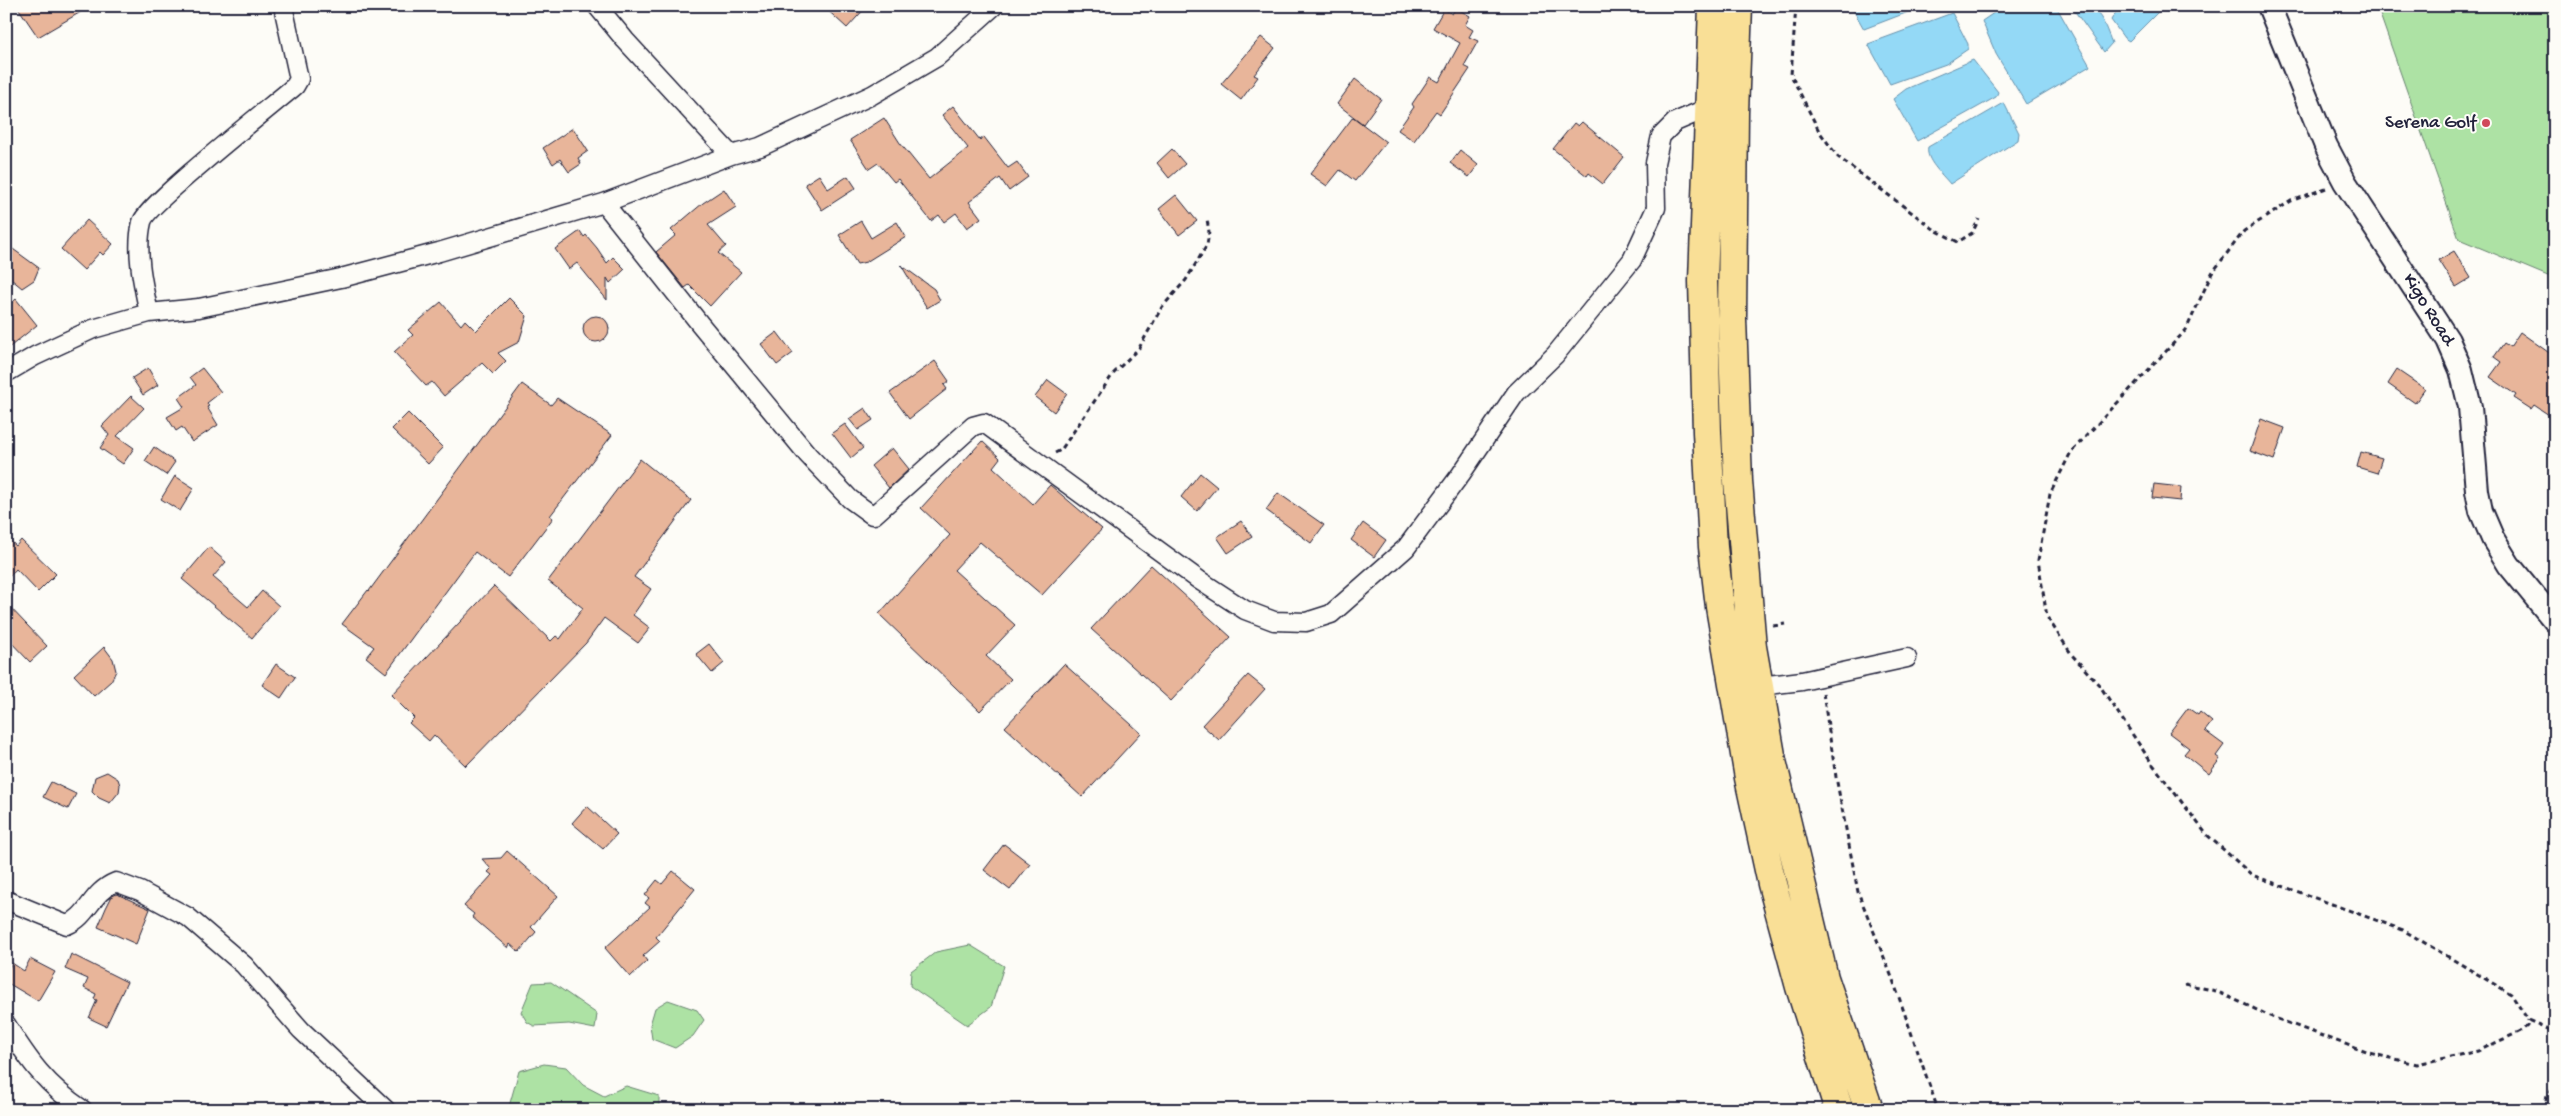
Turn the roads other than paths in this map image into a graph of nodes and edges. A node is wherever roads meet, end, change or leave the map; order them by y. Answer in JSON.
{"nodes":[{"id":1,"x":283,"y":6,"type":"edge"},
{"id":2,"x":597,"y":6,"type":"edge"},
{"id":3,"x":994,"y":6,"type":"edge"},
{"id":4,"x":1712,"y":6,"type":"edge"},
{"id":5,"x":1738,"y":6,"type":"edge"},
{"id":6,"x":2268,"y":6,"type":"edge"},
{"id":7,"x":1710,"y":107,"type":"junction"},
{"id":8,"x":731,"y":155,"type":"junction"},
{"id":9,"x":604,"y":202,"type":"junction"},
{"id":10,"x":150,"y":313,"type":"junction"},
{"id":11,"x":6,"y":373,"type":"edge"},
{"id":12,"x":2555,"y":621,"type":"edge"},
{"id":13,"x":1907,"y":658,"type":"dead end"},
{"id":14,"x":1759,"y":686,"type":"junction"},
{"id":15,"x":6,"y":900,"type":"edge"},
{"id":16,"x":6,"y":1024,"type":"edge"},
{"id":17,"x":83,"y":1110,"type":"edge"},
{"id":18,"x":386,"y":1110,"type":"edge"},
{"id":19,"x":1839,"y":1110,"type":"edge"},
{"id":20,"x":1868,"y":1110,"type":"edge"}],
"edges":[{"from":1,"to":10,"type":"street"},
{"from":2,"to":8,"type":"street"},
{"from":3,"to":8,"type":"street"},
{"from":4,"to":7,"type":"highway"},
{"from":5,"to":14,"type":"highway"},
{"from":6,"to":12,"type":"street","name":"Kigo Road"},
{"from":7,"to":9,"type":"street"},
{"from":7,"to":19,"type":"highway"},
{"from":8,"to":9,"type":"street"},
{"from":9,"to":10,"type":"street"},
{"from":10,"to":11,"type":"street"},
{"from":13,"to":14,"type":"street"},
{"from":14,"to":20,"type":"highway"},
{"from":15,"to":18,"type":"street"},
{"from":16,"to":17,"type":"street"}]}
